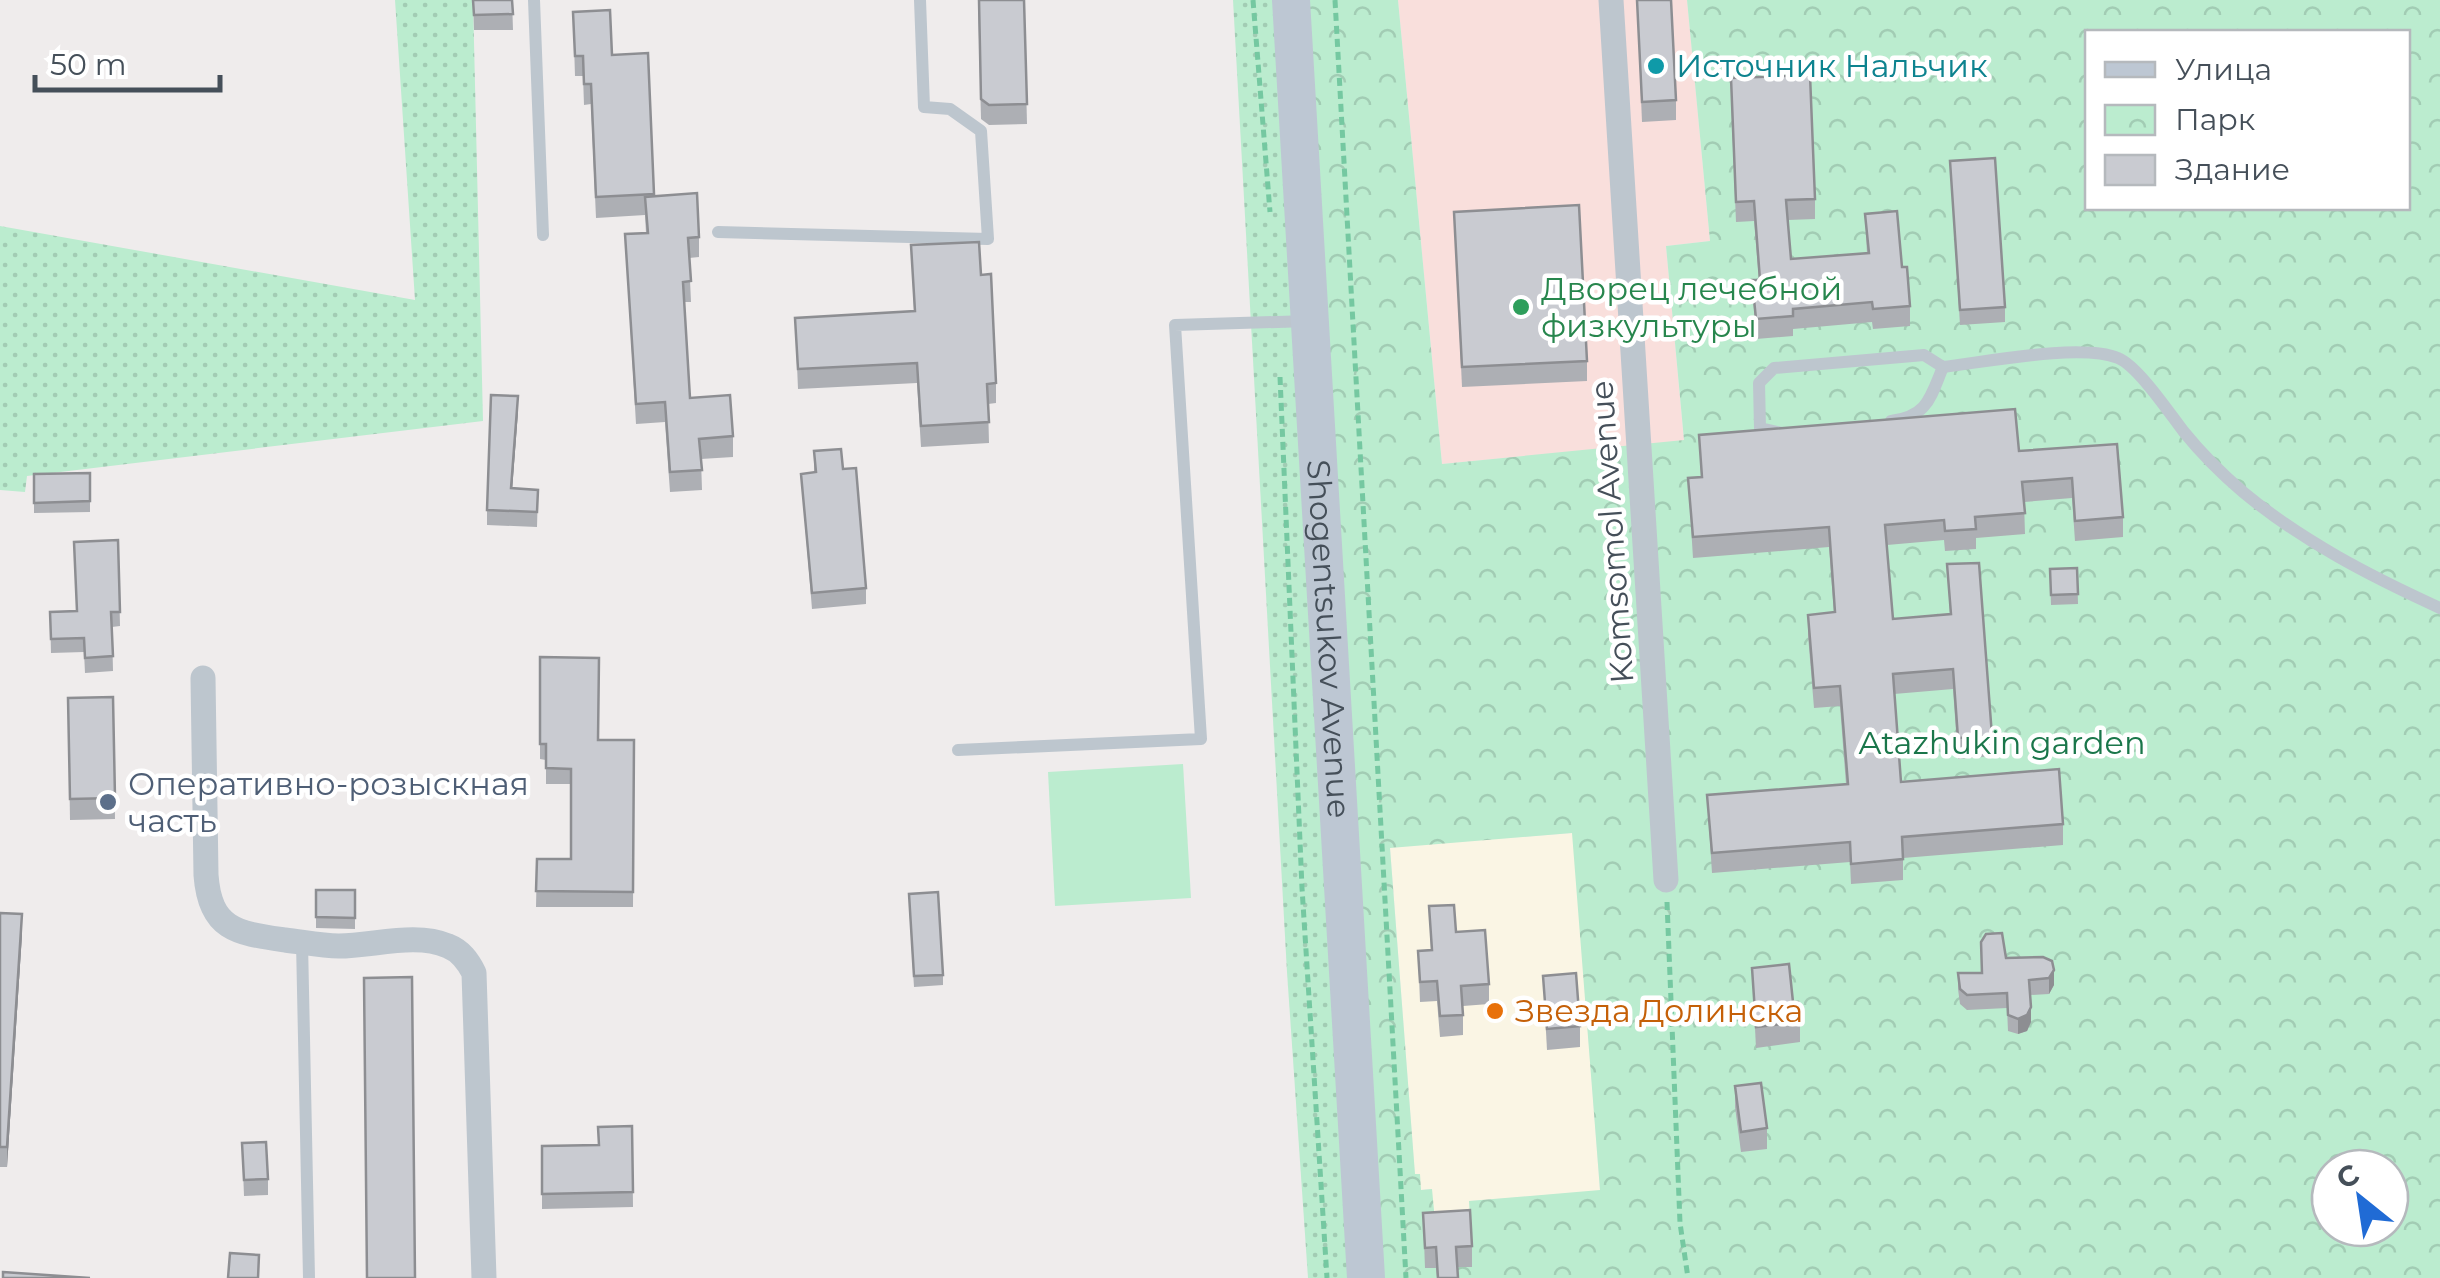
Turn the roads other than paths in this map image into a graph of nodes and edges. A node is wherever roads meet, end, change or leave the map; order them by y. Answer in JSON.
{"nodes":[{"id":1,"x":534,"y":0,"type":"edge"},
{"id":2,"x":920,"y":0,"type":"edge"},
{"id":3,"x":1292,"y":0,"type":"edge"},
{"id":4,"x":1611,"y":0,"type":"edge"},
{"id":5,"x":718,"y":232,"type":"dead end"},
{"id":6,"x":543,"y":235,"type":"dead end"},
{"id":7,"x":1294,"y":322,"type":"junction"},
{"id":8,"x":1943,"y":368,"type":"junction"},
{"id":9,"x":1871,"y":423,"type":"edge"},
{"id":10,"x":1802,"y":432,"type":"edge"},
{"id":11,"x":2440,"y":608,"type":"edge"},
{"id":12,"x":203,"y":678,"type":"dead end"},
{"id":13,"x":958,"y":750,"type":"dead end"},
{"id":14,"x":1666,"y":880,"type":"road end"},
{"id":15,"x":302,"y":942,"type":"junction"},
{"id":16,"x":308,"y":1278,"type":"edge"},
{"id":17,"x":484,"y":1278,"type":"edge"},
{"id":18,"x":1366,"y":1278,"type":"edge"}],
"edges":[{"from":1,"to":6,"type":"lane"},
{"from":2,"to":5,"type":"lane"},
{"from":3,"to":7,"type":"street","name":"Shogentsukov Avenue"},
{"from":4,"to":14,"type":"street","name":"Komsomol Avenue"},
{"from":7,"to":13,"type":"lane"},
{"from":7,"to":18,"type":"street","name":"Shogentsukov Avenue"},
{"from":8,"to":9,"type":"lane"},
{"from":8,"to":10,"type":"lane"},
{"from":8,"to":11,"type":"lane"},
{"from":12,"to":15,"type":"street"},
{"from":15,"to":16,"type":"lane"},
{"from":15,"to":17,"type":"street"}]}
